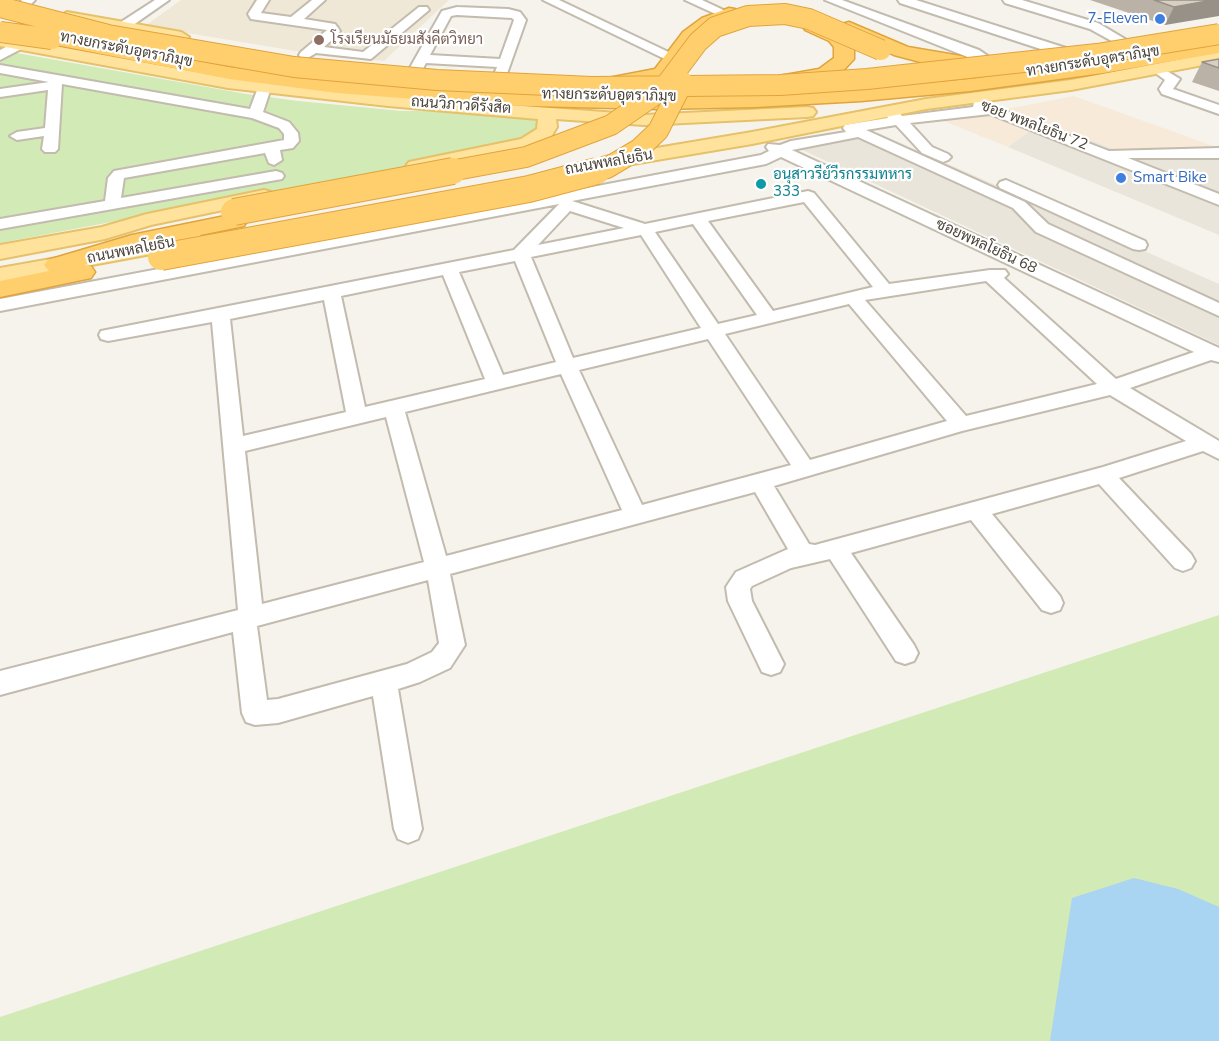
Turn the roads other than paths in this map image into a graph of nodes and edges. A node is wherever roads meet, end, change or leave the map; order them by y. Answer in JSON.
{"nodes":[{"id":1,"x":163,"y":0,"type":"edge"},
{"id":2,"x":263,"y":0,"type":"edge"},
{"id":3,"x":319,"y":0,"type":"edge"},
{"id":4,"x":549,"y":0,"type":"edge"},
{"id":5,"x":691,"y":0,"type":"edge"},
{"id":6,"x":831,"y":0,"type":"edge"},
{"id":7,"x":904,"y":0,"type":"edge"},
{"id":8,"x":1009,"y":0,"type":"edge"},
{"id":9,"x":1071,"y":3,"type":"dead end"},
{"id":10,"x":923,"y":6,"type":"junction"},
{"id":11,"x":10,"y":9,"type":"edge"},
{"id":12,"x":423,"y":10,"type":"dead end"},
{"id":13,"x":1049,"y":13,"type":"junction"},
{"id":14,"x":726,"y":14,"type":"junction"},
{"id":15,"x":294,"y":21,"type":"junction"},
{"id":16,"x":1112,"y":22,"type":"dead end"},
{"id":17,"x":1094,"y":26,"type":"junction"},
{"id":18,"x":1219,"y":26,"type":"edge"},
{"id":19,"x":0,"y":29,"type":"edge"},
{"id":20,"x":1219,"y":34,"type":"edge"},
{"id":21,"x":109,"y":35,"type":"junction"},
{"id":22,"x":0,"y":41,"type":"edge"},
{"id":23,"x":1219,"y":41,"type":"edge"},
{"id":24,"x":1124,"y":42,"type":"junction"},
{"id":25,"x":18,"y":45,"type":"junction"},
{"id":26,"x":1219,"y":47,"type":"edge"},
{"id":27,"x":1064,"y":52,"type":"junction"},
{"id":28,"x":307,"y":54,"type":"junction"},
{"id":29,"x":1040,"y":55,"type":"junction"},
{"id":30,"x":0,"y":56,"type":"edge"},
{"id":31,"x":1010,"y":56,"type":"junction"},
{"id":32,"x":1219,"y":57,"type":"edge"},
{"id":33,"x":674,"y":58,"type":"junction"},
{"id":34,"x":985,"y":59,"type":"junction"},
{"id":35,"x":961,"y":62,"type":"junction"},
{"id":36,"x":418,"y":66,"type":"junction"},
{"id":37,"x":358,"y":68,"type":"junction"},
{"id":38,"x":0,"y":69,"type":"edge"},
{"id":39,"x":1157,"y":69,"type":"junction"},
{"id":40,"x":502,"y":71,"type":"junction"},
{"id":41,"x":229,"y":73,"type":"junction"},
{"id":42,"x":781,"y":81,"type":"junction"},
{"id":43,"x":56,"y":82,"type":"junction"},
{"id":44,"x":683,"y":82,"type":"junction"},
{"id":45,"x":610,"y":83,"type":"junction"},
{"id":46,"x":264,"y":88,"type":"junction"},
{"id":47,"x":293,"y":92,"type":"junction"},
{"id":48,"x":0,"y":93,"type":"edge"},
{"id":49,"x":963,"y":99,"type":"junction"},
{"id":50,"x":199,"y":103,"type":"junction"},
{"id":51,"x":926,"y":104,"type":"junction"},
{"id":52,"x":992,"y":110,"type":"junction"},
{"id":53,"x":1219,"y":110,"type":"edge"},
{"id":54,"x":541,"y":113,"type":"junction"},
{"id":55,"x":255,"y":114,"type":"junction"},
{"id":56,"x":895,"y":116,"type":"junction"},
{"id":57,"x":199,"y":122,"type":"dead end"},
{"id":58,"x":837,"y":122,"type":"junction"},
{"id":59,"x":856,"y":130,"type":"junction"},
{"id":60,"x":51,"y":131,"type":"junction"},
{"id":61,"x":17,"y":136,"type":"dead end"},
{"id":62,"x":752,"y":138,"type":"junction"},
{"id":63,"x":527,"y":144,"type":"junction"},
{"id":64,"x":272,"y":147,"type":"junction"},
{"id":65,"x":50,"y":149,"type":"dead end"},
{"id":66,"x":781,"y":150,"type":"junction"},
{"id":67,"x":1219,"y":153,"type":"edge"},
{"id":68,"x":1104,"y":154,"type":"junction"},
{"id":69,"x":590,"y":166,"type":"junction"},
{"id":70,"x":278,"y":185,"type":"junction"},
{"id":71,"x":1219,"y":200,"type":"edge"},
{"id":72,"x":565,"y":202,"type":"junction"},
{"id":73,"x":112,"y":205,"type":"junction"},
{"id":74,"x":235,"y":216,"type":"junction"},
{"id":75,"x":697,"y":218,"type":"junction"},
{"id":76,"x":0,"y":224,"type":"edge"},
{"id":77,"x":645,"y":229,"type":"junction"},
{"id":78,"x":105,"y":233,"type":"junction"},
{"id":79,"x":1139,"y":245,"type":"dead end"},
{"id":80,"x":0,"y":252,"type":"edge"},
{"id":81,"x":521,"y":253,"type":"junction"},
{"id":82,"x":57,"y":265,"type":"junction"},
{"id":83,"x":449,"y":268,"type":"junction"},
{"id":84,"x":0,"y":275,"type":"edge"},
{"id":85,"x":0,"y":289,"type":"edge"},
{"id":86,"x":885,"y":290,"type":"junction"},
{"id":87,"x":331,"y":291,"type":"junction"},
{"id":88,"x":853,"y":298,"type":"junction"},
{"id":89,"x":0,"y":304,"type":"edge"},
{"id":90,"x":1219,"y":310,"type":"edge"},
{"id":91,"x":220,"y":315,"type":"junction"},
{"id":92,"x":769,"y":318,"type":"junction"},
{"id":93,"x":713,"y":332,"type":"junction"},
{"id":94,"x":108,"y":335,"type":"dead end"},
{"id":95,"x":1216,"y":355,"type":"edge"},
{"id":96,"x":567,"y":366,"type":"junction"},
{"id":97,"x":497,"y":383,"type":"junction"},
{"id":98,"x":1113,"y":387,"type":"junction"},
{"id":99,"x":394,"y":408,"type":"junction"},
{"id":100,"x":357,"y":417,"type":"junction"},
{"id":101,"x":962,"y":424,"type":"junction"},
{"id":102,"x":234,"y":446,"type":"junction"},
{"id":103,"x":1212,"y":447,"type":"edge"},
{"id":104,"x":804,"y":468,"type":"junction"},
{"id":105,"x":1103,"y":475,"type":"junction"},
{"id":106,"x":760,"y":482,"type":"junction"},
{"id":107,"x":976,"y":510,"type":"junction"},
{"id":108,"x":635,"y":513,"type":"junction"},
{"id":109,"x":826,"y":552,"type":"junction"},
{"id":110,"x":1183,"y":561,"type":"dead end"},
{"id":111,"x":437,"y":567,"type":"junction"},
{"id":112,"x":1051,"y":603,"type":"dead end"},
{"id":113,"x":247,"y":618,"type":"junction"},
{"id":114,"x":905,"y":653,"type":"dead end"},
{"id":115,"x":771,"y":664,"type":"dead end"},
{"id":116,"x":384,"y":681,"type":"junction"},
{"id":117,"x":0,"y":684,"type":"edge"},
{"id":118,"x":408,"y":829,"type":"dead end"}],
"edges":[{"from":1,"to":21,"type":"street"},
{"from":2,"to":15,"type":"street"},
{"from":3,"to":15,"type":"street"},
{"from":4,"to":33,"type":"street"},
{"from":5,"to":14,"type":"street"},
{"from":6,"to":34,"type":"street"},
{"from":7,"to":10,"type":"street"},
{"from":8,"to":13,"type":"street"},
{"from":9,"to":13,"type":"street"},
{"from":10,"to":27,"type":"street"},
{"from":10,"to":31,"type":"street"},
{"from":11,"to":21,"type":"highway","name":"ทางยกระดับอุตราภิมุข","bridge":true},
{"from":11,"to":21,"type":"main road","name":"ถนนวิภาวดีรังสิต"},
{"from":11,"to":37,"type":"highway","name":"ถนนวิภาวดีรังสิต"},
{"from":12,"to":28,"type":"street"},
{"from":13,"to":17,"type":"street"},
{"from":14,"to":33,"type":"highway"},
{"from":14,"to":35,"type":"highway"},
{"from":15,"to":28,"type":"street"},
{"from":16,"to":17,"type":"street"},
{"from":17,"to":24,"type":"street"},
{"from":18,"to":24,"type":"highway"},
{"from":19,"to":21,"type":"highway","bridge":true},
{"from":19,"to":41,"type":"highway","name":"ถนนวิภาวดีรังสิต"},
{"from":20,"to":21,"type":"highway","name":"ทางยกระดับอุตราภิมุข","bridge":true},
{"from":21,"to":23,"type":"highway","name":"ทางยกระดับอุตราภิมุข","bridge":true},
{"from":21,"to":28,"type":"main road","name":"ถนนวิภาวดีรังสิต"},
{"from":22,"to":25,"type":"main road","name":"ถนนวิภาวดีรังสิต"},
{"from":24,"to":27,"type":"highway"},
{"from":25,"to":30,"type":"street"},
{"from":25,"to":46,"type":"main road","name":"ถนนวิภาวดีรังสิต"},
{"from":26,"to":41,"type":"highway","name":"ถนนวิภาวดีรังสิต"},
{"from":27,"to":29,"type":"highway"},
{"from":28,"to":37,"type":"main road","name":"ถนนวิภาวดีรังสิต"},
{"from":29,"to":31,"type":"highway"},
{"from":29,"to":42,"type":"highway"},
{"from":31,"to":34,"type":"highway"},
{"from":32,"to":39,"type":"main road","name":"ถนนพหลโยธิน"},
{"from":33,"to":45,"type":"highway"},
{"from":34,"to":35,"type":"highway"},
{"from":35,"to":74,"type":"highway","bridge":true},
{"from":36,"to":37,"type":"highway","name":"ถนนวิภาวดีรังสิต"},
{"from":36,"to":40,"type":"highway","name":"ถนนวิภาวดีรังสิต"},
{"from":36,"to":40,"type":"street"},
{"from":38,"to":43,"type":"street"},
{"from":39,"to":49,"type":"main road","name":"ถนนพหลโยธิน"},
{"from":39,"to":53,"type":"street"},
{"from":40,"to":45,"type":"highway","name":"ถนนวิภาวดีรังสิต"},
{"from":41,"to":47,"type":"highway"},
{"from":42,"to":44,"type":"highway"},
{"from":42,"to":45,"type":"highway","name":"ถนนวิภาวดีรังสิต"},
{"from":43,"to":48,"type":"street"},
{"from":43,"to":50,"type":"street"},
{"from":43,"to":60,"type":"street"},
{"from":44,"to":74,"type":"highway"},
{"from":44,"to":85,"type":"highway","bridge":true},
{"from":46,"to":47,"type":"main road","name":"ถนนวิภาวดีรังสิต"},
{"from":46,"to":55,"type":"street"},
{"from":47,"to":54,"type":"main road","name":"ถนนวิภาวดีรังสิต"},
{"from":49,"to":51,"type":"main road","name":"ถนนพหลโยธิน"},
{"from":49,"to":52,"type":"street","name":"ซอย พหลโยธิน 72"},
{"from":50,"to":55,"type":"street"},
{"from":50,"to":57,"type":"street"},
{"from":51,"to":54,"type":"main road","name":"ถนนวิภาวดีรังสิต"},
{"from":51,"to":56,"type":"main road","name":"ถนนพหลโยธิน"},
{"from":52,"to":56,"type":"street"},
{"from":52,"to":68,"type":"street","name":"ซอย พหลโยธิน 72"},
{"from":54,"to":63,"type":"main road","name":"ถนนพหลโยธิน"},
{"from":55,"to":64,"type":"street"},
{"from":56,"to":58,"type":"main road","name":"ถนนพหลโยธิน"},
{"from":56,"to":59,"type":"street"},
{"from":56,"to":79,"type":"street"},
{"from":58,"to":59,"type":"street"},
{"from":58,"to":62,"type":"main road","name":"ถนนพหลโยธิน"},
{"from":59,"to":66,"type":"street"},
{"from":59,"to":90,"type":"street"},
{"from":60,"to":61,"type":"street"},
{"from":60,"to":65,"type":"street"},
{"from":62,"to":66,"type":"street","name":"ซอยพหลโยธิน 68"},
{"from":62,"to":69,"type":"main road","name":"ถนนพหลโยธิน"},
{"from":63,"to":69,"type":"main road"},
{"from":63,"to":70,"type":"main road","name":"ถนนพหลโยธิน"},
{"from":64,"to":70,"type":"street"},
{"from":64,"to":73,"type":"street"},
{"from":66,"to":72,"type":"street"},
{"from":66,"to":95,"type":"street","name":"ซอยพหลโยธิน 68"},
{"from":67,"to":68,"type":"street"},
{"from":68,"to":71,"type":"street","name":"ซอย พหลโยธิน 72"},
{"from":69,"to":82,"type":"main road","name":"ถนนพหลโยธิน"},
{"from":70,"to":73,"type":"street"},
{"from":70,"to":78,"type":"main road","name":"ถนนพหลโยธิน"},
{"from":72,"to":77,"type":"street"},
{"from":72,"to":81,"type":"street"},
{"from":72,"to":89,"type":"street"},
{"from":73,"to":76,"type":"street"},
{"from":74,"to":78,"type":"highway"},
{"from":74,"to":82,"type":"highway"},
{"from":75,"to":77,"type":"street"},
{"from":75,"to":86,"type":"street"},
{"from":75,"to":92,"type":"street"},
{"from":77,"to":81,"type":"street"},
{"from":77,"to":93,"type":"street"},
{"from":78,"to":80,"type":"main road","name":"ถนนพหลโยธิน"},
{"from":81,"to":83,"type":"street"},
{"from":81,"to":96,"type":"street"},
{"from":82,"to":84,"type":"main road","name":"ถนนพหลโยธิน"},
{"from":83,"to":87,"type":"street"},
{"from":83,"to":97,"type":"street"},
{"from":86,"to":88,"type":"street"},
{"from":86,"to":98,"type":"street"},
{"from":87,"to":91,"type":"street"},
{"from":87,"to":100,"type":"street"},
{"from":88,"to":92,"type":"street"},
{"from":88,"to":101,"type":"street"},
{"from":91,"to":94,"type":"street"},
{"from":91,"to":102,"type":"street"},
{"from":92,"to":93,"type":"street"},
{"from":93,"to":96,"type":"street"},
{"from":93,"to":104,"type":"street"},
{"from":95,"to":98,"type":"street"},
{"from":96,"to":97,"type":"street"},
{"from":96,"to":108,"type":"street"},
{"from":97,"to":99,"type":"street"},
{"from":98,"to":101,"type":"street"},
{"from":98,"to":103,"type":"street"},
{"from":99,"to":100,"type":"street"},
{"from":99,"to":111,"type":"street"},
{"from":100,"to":102,"type":"street"},
{"from":101,"to":104,"type":"street"},
{"from":102,"to":113,"type":"street"},
{"from":103,"to":105,"type":"street"},
{"from":104,"to":106,"type":"street"},
{"from":105,"to":107,"type":"street"},
{"from":105,"to":110,"type":"street"},
{"from":106,"to":108,"type":"street"},
{"from":106,"to":109,"type":"street"},
{"from":107,"to":109,"type":"street"},
{"from":107,"to":112,"type":"street"},
{"from":108,"to":111,"type":"street"},
{"from":109,"to":114,"type":"street"},
{"from":109,"to":115,"type":"street"},
{"from":111,"to":113,"type":"street"},
{"from":111,"to":116,"type":"street"},
{"from":113,"to":116,"type":"street"},
{"from":113,"to":117,"type":"street"},
{"from":116,"to":118,"type":"street"}]}
